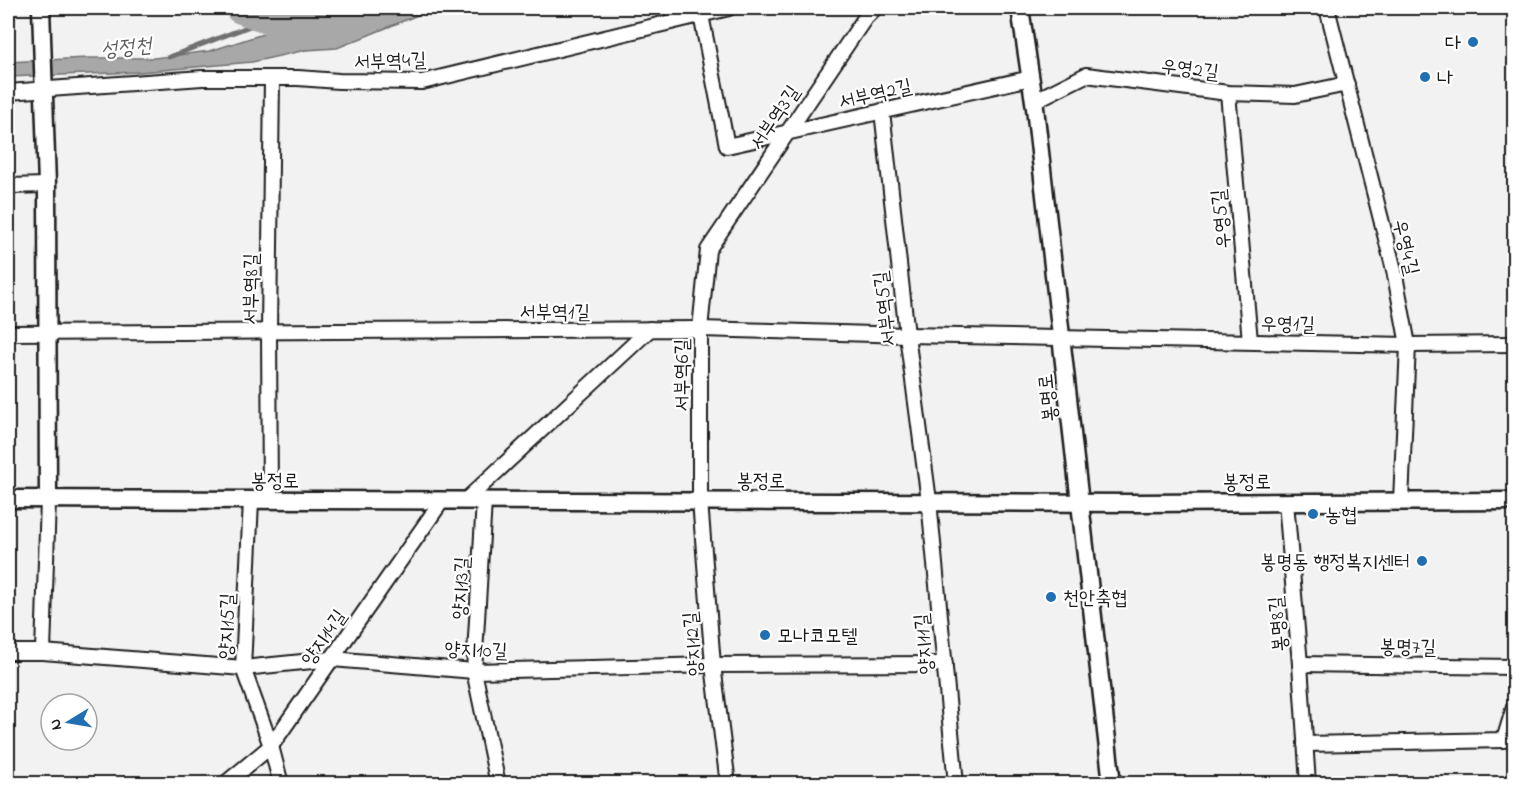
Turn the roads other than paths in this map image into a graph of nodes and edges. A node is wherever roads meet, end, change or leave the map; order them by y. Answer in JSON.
{"nodes":[{"id":1,"x":41,"y":8,"type":"edge"},
{"id":2,"x":729,"y":8,"type":"edge"},
{"id":3,"x":875,"y":8,"type":"edge"},
{"id":4,"x":1020,"y":8,"type":"edge"},
{"id":5,"x":1327,"y":8,"type":"edge"},
{"id":6,"x":701,"y":15,"type":"junction"},
{"id":7,"x":272,"y":78,"type":"junction"},
{"id":8,"x":1030,"y":78,"type":"junction"},
{"id":9,"x":1347,"y":84,"type":"junction"},
{"id":10,"x":45,"y":88,"type":"junction"},
{"id":11,"x":8,"y":92,"type":"edge"},
{"id":12,"x":1228,"y":93,"type":"junction"},
{"id":13,"x":1034,"y":101,"type":"junction"},
{"id":14,"x":882,"y":111,"type":"junction"},
{"id":15,"x":786,"y":132,"type":"junction"},
{"id":16,"x":47,"y":185,"type":"junction"},
{"id":17,"x":8,"y":186,"type":"edge"},
{"id":18,"x":708,"y":250,"type":"joint"},
{"id":19,"x":700,"y":329,"type":"junction"},
{"id":20,"x":650,"y":330,"type":"junction"},
{"id":21,"x":269,"y":332,"type":"junction"},
{"id":22,"x":8,"y":333,"type":"edge"},
{"id":23,"x":48,"y":333,"type":"junction"},
{"id":24,"x":907,"y":335,"type":"junction"},
{"id":25,"x":1061,"y":337,"type":"junction"},
{"id":26,"x":1250,"y":341,"type":"junction"},
{"id":27,"x":1515,"y":344,"type":"edge"},
{"id":28,"x":1408,"y":345,"type":"junction"},
{"id":29,"x":8,"y":500,"type":"edge"},
{"id":30,"x":48,"y":500,"type":"junction"},
{"id":31,"x":270,"y":500,"type":"junction"},
{"id":32,"x":251,"y":501,"type":"junction"},
{"id":33,"x":465,"y":501,"type":"junction"},
{"id":34,"x":484,"y":501,"type":"junction"},
{"id":35,"x":700,"y":501,"type":"junction"},
{"id":36,"x":930,"y":501,"type":"junction"},
{"id":37,"x":1401,"y":501,"type":"junction"},
{"id":38,"x":1515,"y":501,"type":"edge"},
{"id":39,"x":441,"y":502,"type":"junction"},
{"id":40,"x":1080,"y":502,"type":"junction"},
{"id":41,"x":1286,"y":502,"type":"junction"},
{"id":42,"x":8,"y":652,"type":"edge"},
{"id":43,"x":43,"y":652,"type":"junction"},
{"id":44,"x":332,"y":659,"type":"junction"},
{"id":45,"x":945,"y":664,"type":"junction"},
{"id":46,"x":1300,"y":664,"type":"junction"},
{"id":47,"x":712,"y":665,"type":"junction"},
{"id":48,"x":1515,"y":667,"type":"edge"},
{"id":49,"x":243,"y":668,"type":"junction"},
{"id":50,"x":474,"y":671,"type":"junction"},
{"id":51,"x":1515,"y":706,"type":"edge"},
{"id":52,"x":1305,"y":744,"type":"junction"},
{"id":53,"x":271,"y":746,"type":"junction"},
{"id":54,"x":225,"y":783,"type":"edge"},
{"id":55,"x":281,"y":783,"type":"edge"},
{"id":56,"x":498,"y":783,"type":"edge"},
{"id":57,"x":728,"y":783,"type":"edge"},
{"id":58,"x":956,"y":783,"type":"edge"},
{"id":59,"x":1112,"y":783,"type":"edge"},
{"id":60,"x":1308,"y":783,"type":"edge"}],
"edges":[{"from":1,"to":10,"type":"street"},
{"from":2,"to":6,"type":"street","name":"서부역4길"},
{"from":3,"to":15,"type":"street","name":"서부역3길"},
{"from":4,"to":8,"type":"street","name":"봉명로"},
{"from":5,"to":9,"type":"street","name":"우영4길"},
{"from":6,"to":7,"type":"street","name":"서부역4길"},
{"from":6,"to":15,"type":"street","name":"서부역2길"},
{"from":7,"to":10,"type":"street","name":"서부역4길"},
{"from":7,"to":21,"type":"street","name":"서부역8길"},
{"from":8,"to":13,"type":"street","name":"봉명로"},
{"from":8,"to":14,"type":"street","name":"서부역2길"},
{"from":9,"to":12,"type":"street","name":"우영2길"},
{"from":9,"to":28,"type":"street","name":"우영4길"},
{"from":10,"to":11,"type":"street","name":"서부역4길"},
{"from":10,"to":16,"type":"street"},
{"from":12,"to":13,"type":"street","name":"우영2길"},
{"from":12,"to":26,"type":"street","name":"우영5길"},
{"from":13,"to":25,"type":"street","name":"봉명로"},
{"from":14,"to":15,"type":"street","name":"서부역2길"},
{"from":14,"to":24,"type":"street","name":"서부역5길"},
{"from":15,"to":18,"type":"street","name":"서부역3길"},
{"from":16,"to":17,"type":"street"},
{"from":16,"to":23,"type":"street"},
{"from":18,"to":19,"type":"street","name":"서부역6길"},
{"from":19,"to":20,"type":"street","name":"서부역1길"},
{"from":19,"to":24,"type":"street","name":"서부역1길"},
{"from":19,"to":35,"type":"street","name":"서부역6길"},
{"from":20,"to":21,"type":"street","name":"서부역1길"},
{"from":20,"to":33,"type":"street"},
{"from":21,"to":23,"type":"street","name":"서부역1길"},
{"from":21,"to":31,"type":"street","name":"서부역8길"},
{"from":22,"to":23,"type":"street","name":"서부역1길"},
{"from":23,"to":30,"type":"street"},
{"from":24,"to":25,"type":"street","name":"서부역1길"},
{"from":24,"to":36,"type":"street","name":"서부역5길"},
{"from":25,"to":26,"type":"street","name":"우영1길"},
{"from":25,"to":40,"type":"street","name":"봉명로"},
{"from":26,"to":28,"type":"street","name":"우영1길"},
{"from":27,"to":28,"type":"street","name":"우영1길"},
{"from":28,"to":37,"type":"street","name":"우영4길"},
{"from":29,"to":30,"type":"street","name":"봉정로"},
{"from":30,"to":32,"type":"street","name":"봉정로"},
{"from":30,"to":43,"type":"street"},
{"from":31,"to":32,"type":"street","name":"봉정로"},
{"from":31,"to":39,"type":"street","name":"봉정로"},
{"from":32,"to":49,"type":"street","name":"양지15길"},
{"from":33,"to":34,"type":"street","name":"봉정로"},
{"from":33,"to":39,"type":"street","name":"봉정로"},
{"from":34,"to":35,"type":"street","name":"봉정로"},
{"from":34,"to":50,"type":"street","name":"양지13길"},
{"from":35,"to":36,"type":"street","name":"봉정로"},
{"from":35,"to":47,"type":"street","name":"양지12길"},
{"from":36,"to":40,"type":"street","name":"봉정로"},
{"from":36,"to":45,"type":"street","name":"양지11길"},
{"from":37,"to":38,"type":"street","name":"봉정로"},
{"from":37,"to":41,"type":"street","name":"봉정로"},
{"from":39,"to":44,"type":"street","name":"양지14길"},
{"from":40,"to":41,"type":"street","name":"봉정로"},
{"from":40,"to":59,"type":"street","name":"봉명로"},
{"from":41,"to":46,"type":"street","name":"봉명8길"},
{"from":42,"to":43,"type":"street","name":"양지10길"},
{"from":43,"to":49,"type":"street","name":"양지10길"},
{"from":44,"to":49,"type":"street","name":"양지10길"},
{"from":44,"to":50,"type":"street","name":"양지10길"},
{"from":44,"to":53,"type":"street","name":"양지14길"},
{"from":45,"to":47,"type":"street","name":"양지10길"},
{"from":45,"to":58,"type":"street","name":"양지11길"},
{"from":46,"to":48,"type":"street","name":"봉명7길"},
{"from":46,"to":52,"type":"street","name":"봉명8길"},
{"from":47,"to":50,"type":"street","name":"양지10길"},
{"from":47,"to":57,"type":"street","name":"양지12길"},
{"from":49,"to":53,"type":"street","name":"양지15길"},
{"from":50,"to":56,"type":"street","name":"양지13길"},
{"from":51,"to":52,"type":"street"},
{"from":52,"to":60,"type":"street","name":"봉명8길"},
{"from":53,"to":54,"type":"street","name":"양지14길"},
{"from":53,"to":55,"type":"street","name":"양지15길"}]}
